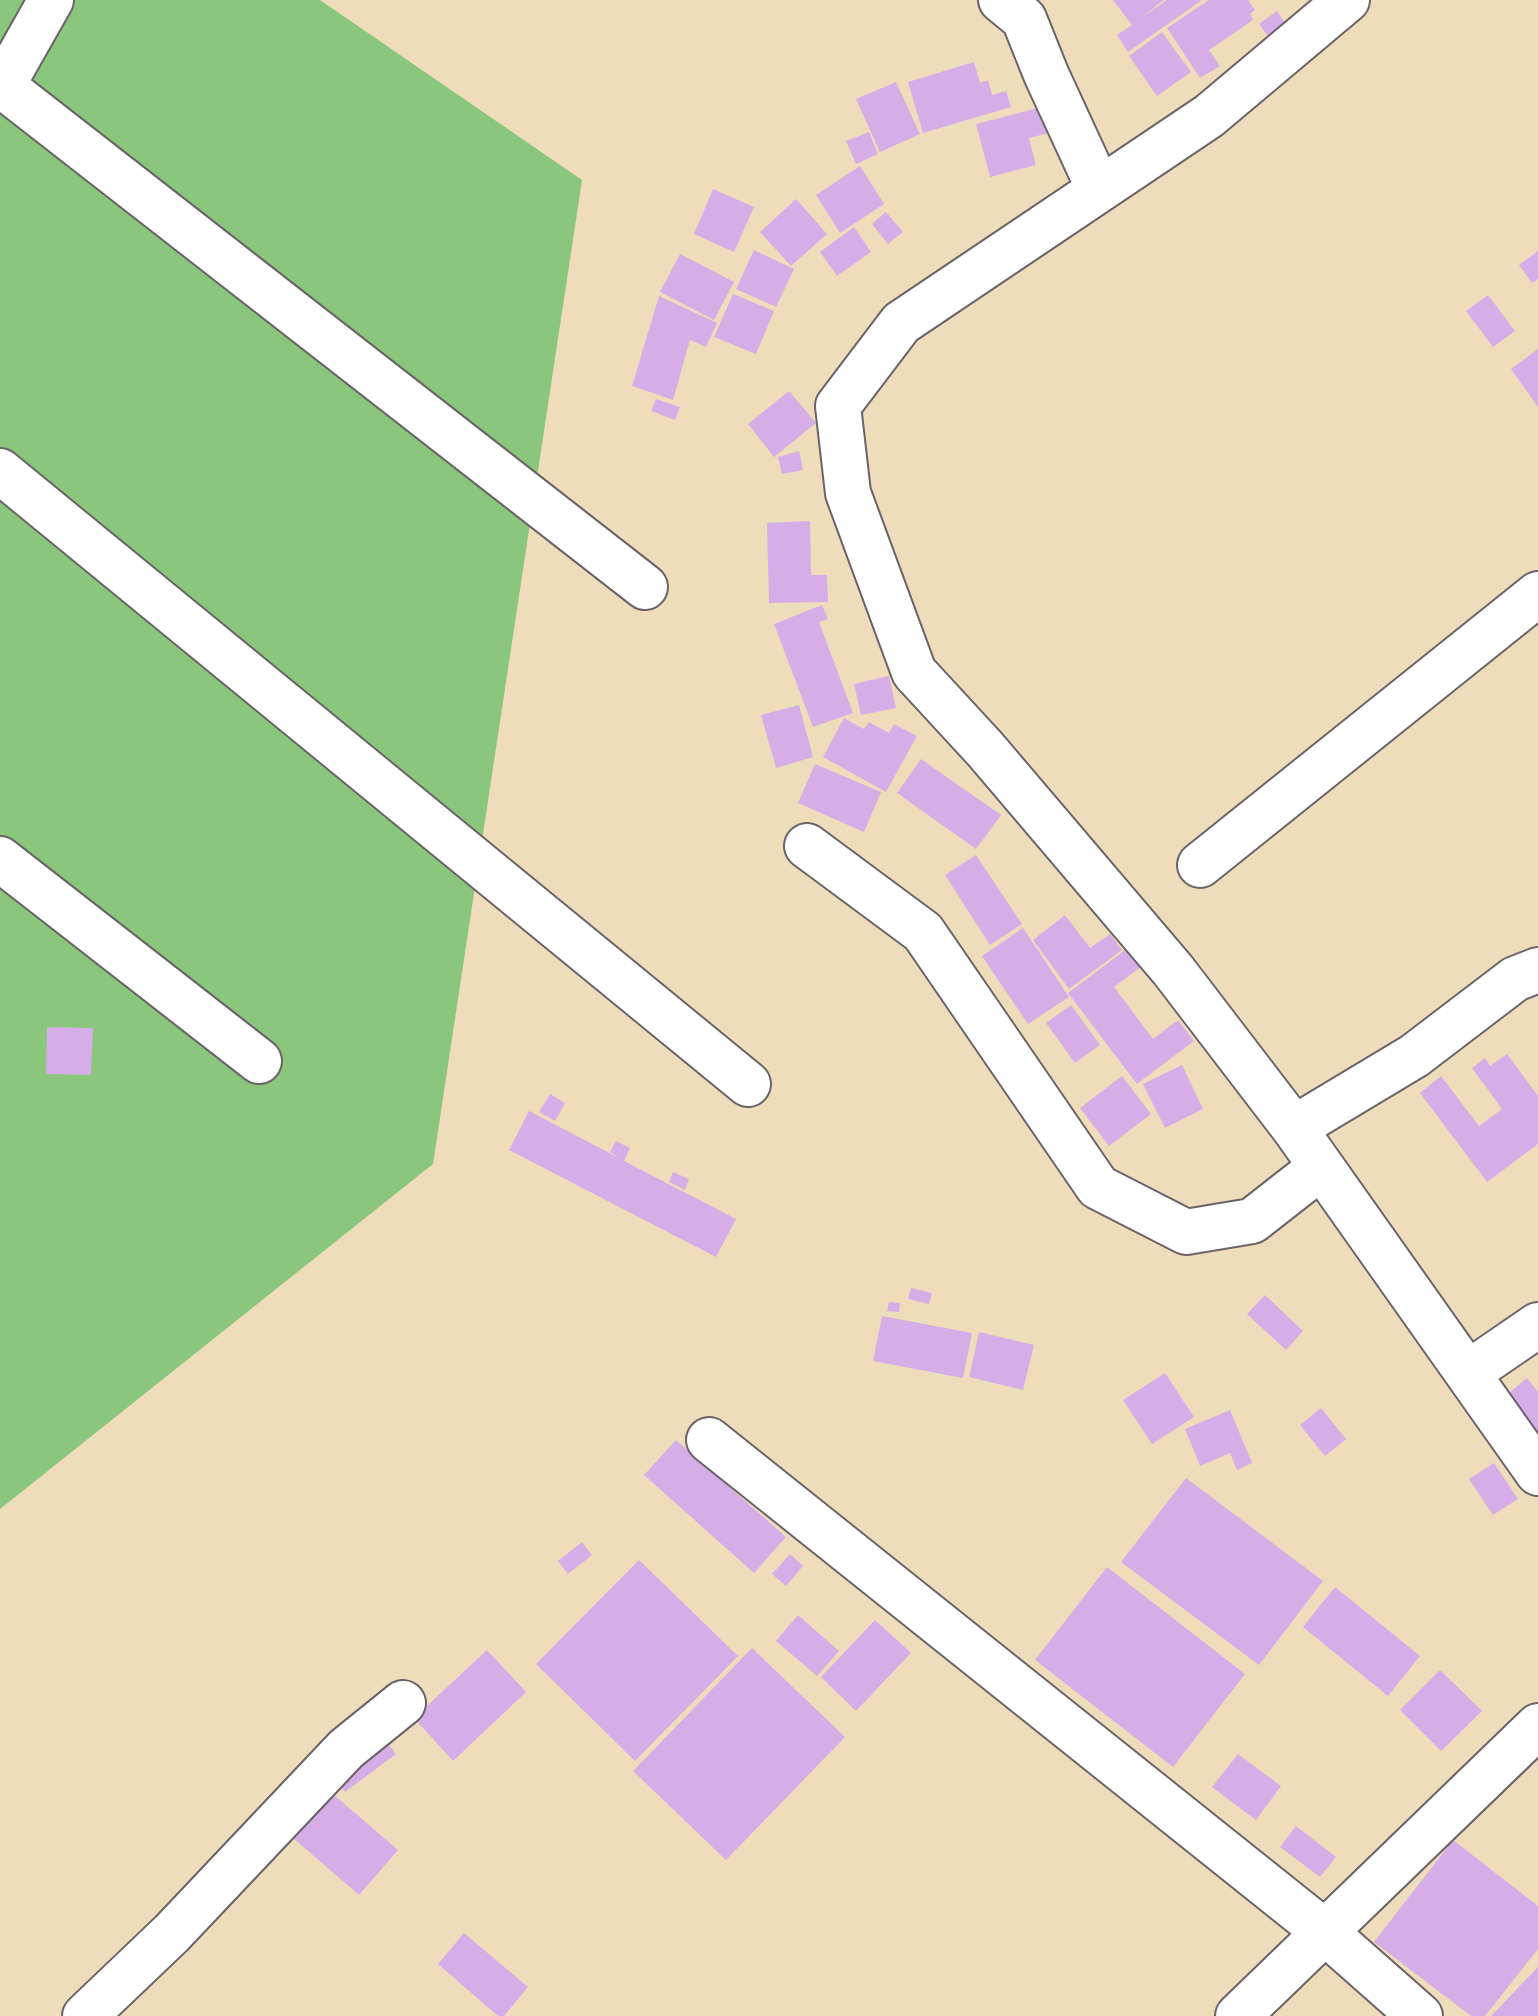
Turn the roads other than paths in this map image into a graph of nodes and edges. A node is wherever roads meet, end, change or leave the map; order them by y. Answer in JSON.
{"nodes":[{"id":1,"x":51,"y":0,"type":"edge"},
{"id":2,"x":1001,"y":0,"type":"edge"},
{"id":3,"x":1347,"y":0,"type":"edge"},
{"id":4,"x":1,"y":87,"type":"edge"},
{"id":5,"x":1099,"y":189,"type":"junction"},
{"id":6,"x":0,"y":471,"type":"edge"},
{"id":7,"x":645,"y":587,"type":"dead end"},
{"id":8,"x":1538,"y":594,"type":"edge"},
{"id":9,"x":807,"y":846,"type":"dead end"},
{"id":10,"x":0,"y":859,"type":"edge"},
{"id":11,"x":1200,"y":865,"type":"dead end"},
{"id":12,"x":1538,"y":970,"type":"edge"},
{"id":13,"x":259,"y":1061,"type":"dead end"},
{"id":14,"x":748,"y":1084,"type":"dead end"},
{"id":15,"x":1294,"y":1128,"type":"junction"},
{"id":16,"x":1321,"y":1167,"type":"junction"},
{"id":17,"x":1538,"y":1325,"type":"edge"},
{"id":18,"x":1468,"y":1373,"type":"junction"},
{"id":19,"x":709,"y":1440,"type":"dead end"},
{"id":20,"x":1538,"y":1473,"type":"edge"},
{"id":21,"x":403,"y":1703,"type":"dead end"},
{"id":22,"x":1538,"y":1726,"type":"edge"},
{"id":23,"x":1326,"y":1933,"type":"junction"},
{"id":24,"x":85,"y":2016,"type":"edge"},
{"id":25,"x":1238,"y":2016,"type":"edge"},
{"id":26,"x":1420,"y":2016,"type":"edge"}],
"edges":[{"from":1,"to":4,"type":"street"},
{"from":2,"to":5,"type":"street"},
{"from":3,"to":5,"type":"street"},
{"from":4,"to":7,"type":"street"},
{"from":5,"to":15,"type":"street"},
{"from":6,"to":14,"type":"street"},
{"from":8,"to":11,"type":"street"},
{"from":9,"to":16,"type":"street"},
{"from":10,"to":13,"type":"street"},
{"from":12,"to":15,"type":"street"},
{"from":15,"to":16,"type":"street"},
{"from":16,"to":18,"type":"street"},
{"from":17,"to":18,"type":"street"},
{"from":18,"to":20,"type":"street"},
{"from":19,"to":23,"type":"street"},
{"from":21,"to":24,"type":"street"},
{"from":22,"to":23,"type":"street"},
{"from":23,"to":25,"type":"street"},
{"from":23,"to":26,"type":"street"}]}
